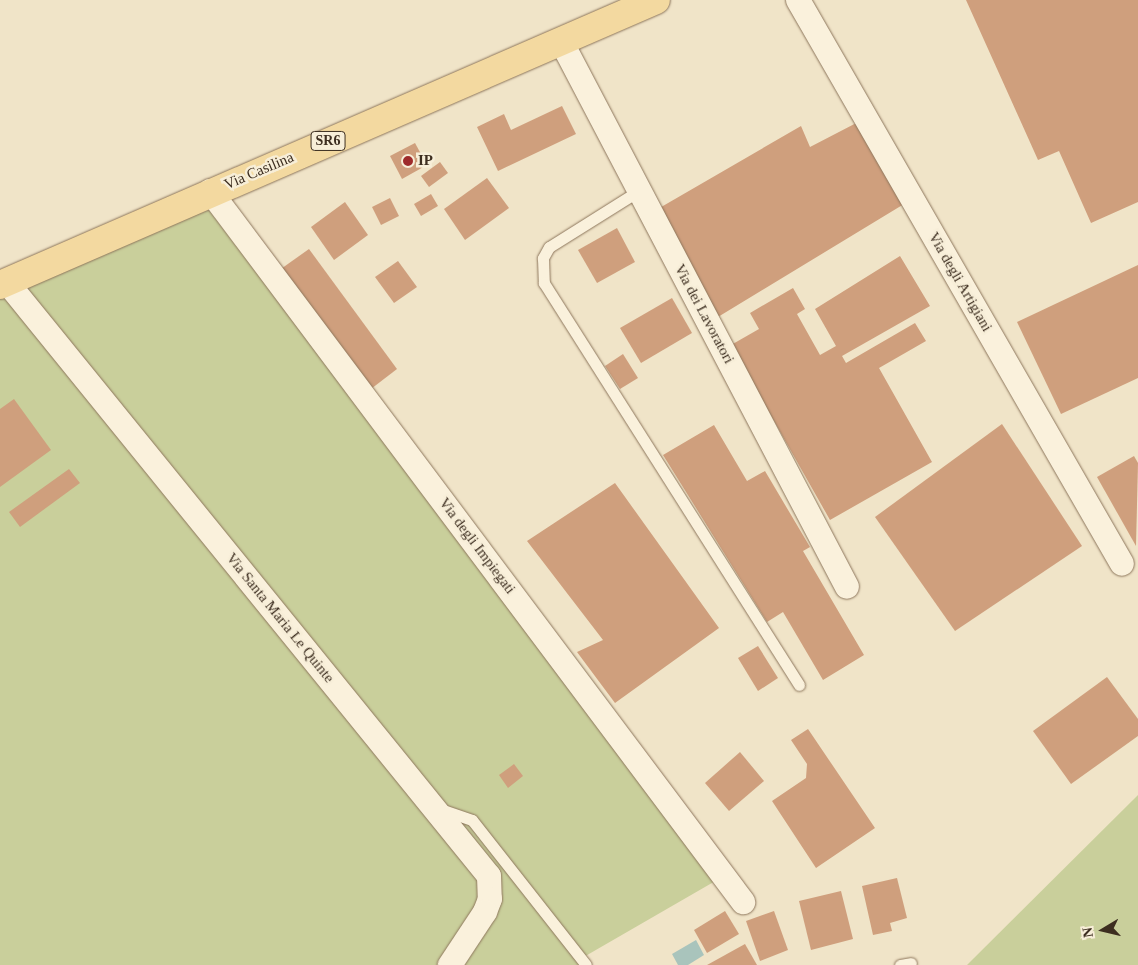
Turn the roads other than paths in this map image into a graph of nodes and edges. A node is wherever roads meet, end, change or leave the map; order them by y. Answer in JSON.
{"nodes":[{"id":1,"x":656,"y":0,"type":"edge"},
{"id":2,"x":798,"y":0,"type":"edge"},
{"id":3,"x":561,"y":41,"type":"junction"},
{"id":4,"x":640,"y":190,"type":"junction"},
{"id":5,"x":210,"y":191,"type":"junction"},
{"id":6,"x":3,"y":283,"type":"edge"},
{"id":7,"x":1122,"y":564,"type":"dead end"},
{"id":8,"x":847,"y":587,"type":"dead end"},
{"id":9,"x":798,"y":686,"type":"dead end"},
{"id":10,"x":433,"y":807,"type":"junction"},
{"id":11,"x":743,"y":902,"type":"dead end"},
{"id":12,"x":450,"y":965,"type":"edge"},
{"id":13,"x":586,"y":965,"type":"edge"}],
"edges":[{"from":1,"to":3,"type":"main road","name":"Via Casilina","number":"SR6"},
{"from":2,"to":7,"type":"street","name":"Via degli Artigiani"},
{"from":3,"to":4,"type":"street","name":"Via dei Lavoratori"},
{"from":3,"to":5,"type":"main road","name":"Via Casilina","number":"SR6"},
{"from":4,"to":8,"type":"street","name":"Via dei Lavoratori"},
{"from":4,"to":9,"type":"lane"},
{"from":5,"to":6,"type":"main road","name":"Via Casilina","number":"SR6"},
{"from":5,"to":11,"type":"street","name":"Via degli Impiegati"},
{"from":6,"to":10,"type":"street","name":"Via Santa Maria Le Quinte"},
{"from":10,"to":12,"type":"street","name":"Via Santa Maria Le Quinte"},
{"from":10,"to":13,"type":"lane"}]}
